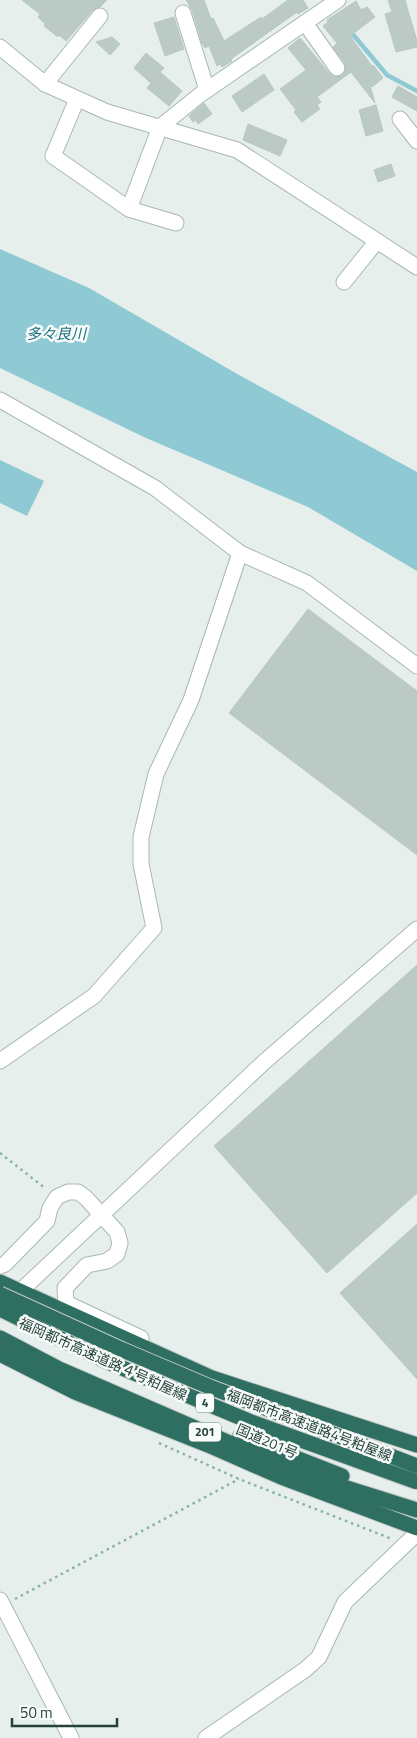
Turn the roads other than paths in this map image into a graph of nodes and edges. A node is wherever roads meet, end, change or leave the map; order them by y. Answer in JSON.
{"nodes":[{"id":1,"x":338,"y":0,"type":"edge"},
{"id":2,"x":183,"y":13,"type":"dead end"},
{"id":3,"x":100,"y":16,"type":"dead end"},
{"id":4,"x":305,"y":23,"type":"junction"},
{"id":5,"x":0,"y":47,"type":"edge"},
{"id":6,"x":337,"y":68,"type":"dead end"},
{"id":7,"x":45,"y":84,"type":"junction"},
{"id":8,"x":207,"y":90,"type":"junction"},
{"id":9,"x":77,"y":99,"type":"junction"},
{"id":10,"x":400,"y":119,"type":"dead end"},
{"id":11,"x":160,"y":127,"type":"junction"},
{"id":12,"x":417,"y":140,"type":"edge"},
{"id":13,"x":129,"y":209,"type":"junction"},
{"id":14,"x":176,"y":223,"type":"dead end"},
{"id":15,"x":377,"y":241,"type":"junction"},
{"id":16,"x":417,"y":267,"type":"edge"},
{"id":17,"x":344,"y":282,"type":"dead end"},
{"id":18,"x":0,"y":400,"type":"edge"},
{"id":19,"x":240,"y":553,"type":"junction"},
{"id":20,"x":417,"y":666,"type":"edge"},
{"id":21,"x":417,"y":929,"type":"edge"},
{"id":22,"x":0,"y":1061,"type":"edge"},
{"id":23,"x":102,"y":1215,"type":"junction"},
{"id":24,"x":0,"y":1266,"type":"edge"},
{"id":25,"x":0,"y":1282,"type":"edge"},
{"id":26,"x":20,"y":1292,"type":"junction"},
{"id":27,"x":0,"y":1294,"type":"edge"},
{"id":28,"x":0,"y":1310,"type":"edge"},
{"id":29,"x":0,"y":1330,"type":"edge"},
{"id":30,"x":0,"y":1338,"type":"edge"},
{"id":31,"x":0,"y":1354,"type":"edge"},
{"id":32,"x":417,"y":1438,"type":"edge"},
{"id":33,"x":417,"y":1445,"type":"edge"},
{"id":34,"x":417,"y":1466,"type":"edge"},
{"id":35,"x":417,"y":1482,"type":"edge"},
{"id":36,"x":417,"y":1502,"type":"edge"},
{"id":37,"x":417,"y":1510,"type":"edge"},
{"id":38,"x":412,"y":1536,"type":"edge"},
{"id":39,"x":2,"y":1603,"type":"edge"},
{"id":40,"x":71,"y":1738,"type":"edge"},
{"id":41,"x":206,"y":1738,"type":"edge"}],
"edges":[{"from":1,"to":4,"type":"street"},
{"from":2,"to":8,"type":"street"},
{"from":3,"to":7,"type":"street"},
{"from":4,"to":6,"type":"street"},
{"from":4,"to":8,"type":"street"},
{"from":5,"to":7,"type":"street"},
{"from":7,"to":9,"type":"street"},
{"from":8,"to":11,"type":"street"},
{"from":9,"to":11,"type":"street"},
{"from":9,"to":13,"type":"street"},
{"from":10,"to":12,"type":"street"},
{"from":11,"to":13,"type":"street"},
{"from":11,"to":15,"type":"street"},
{"from":13,"to":14,"type":"street"},
{"from":15,"to":16,"type":"street"},
{"from":15,"to":17,"type":"street"},
{"from":18,"to":19,"type":"street"},
{"from":19,"to":20,"type":"street"},
{"from":19,"to":22,"type":"street"},
{"from":21,"to":23,"type":"street"},
{"from":23,"to":24,"type":"street"},
{"from":23,"to":26,"type":"street"},
{"from":23,"to":32,"type":"street"},
{"from":25,"to":26,"type":"highway"},
{"from":26,"to":28,"type":"street"},
{"from":26,"to":33,"type":"highway"},
{"from":27,"to":34,"type":"highway","bridge":true},
{"from":28,"to":35,"type":"highway","name":"福岡都市高速道路4号粕屋線","number":"4","bridge":true},
{"from":29,"to":36,"type":"highway","name":"福岡都市高速道路４号粕屋線"},
{"from":30,"to":37,"type":"highway","name":"国道201号","number":"201"},
{"from":31,"to":38,"type":"highway"},
{"from":38,"to":41,"type":"street"},
{"from":39,"to":40,"type":"street"}]}
